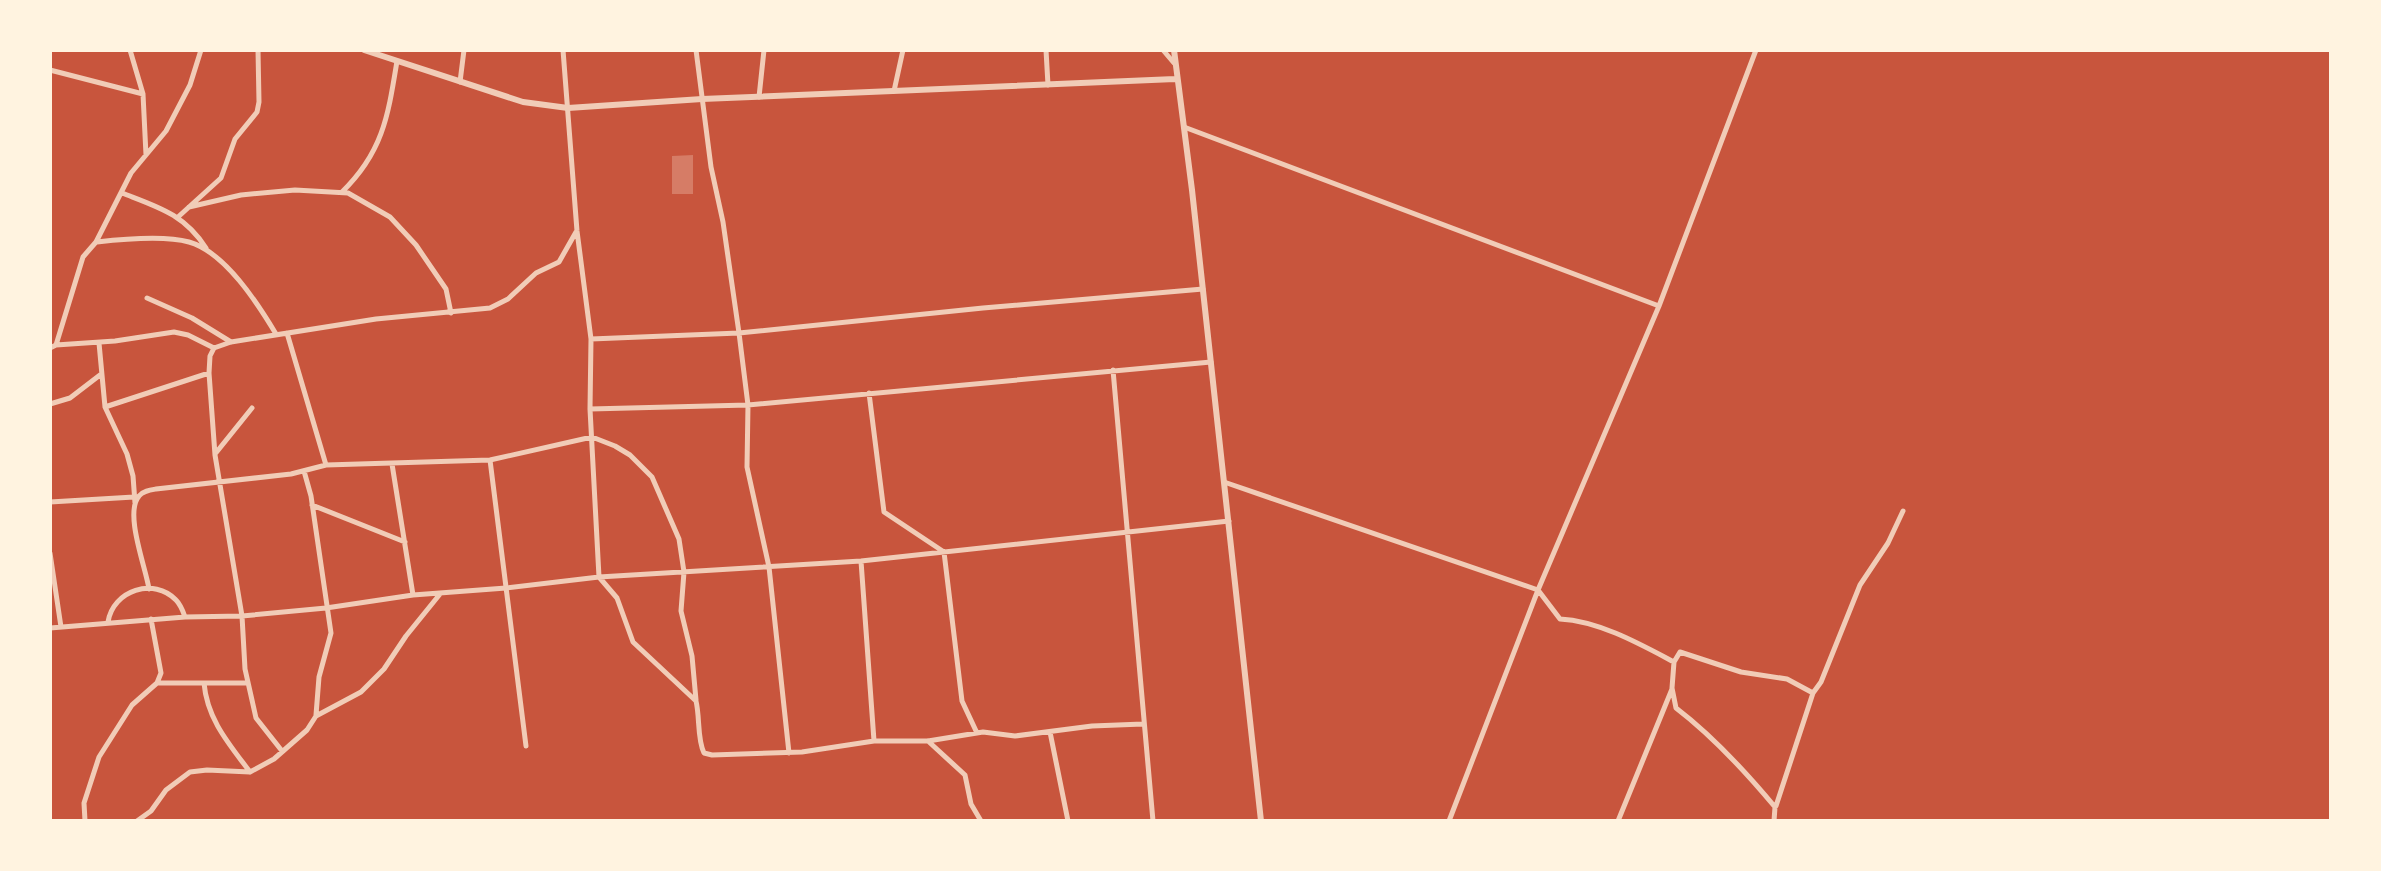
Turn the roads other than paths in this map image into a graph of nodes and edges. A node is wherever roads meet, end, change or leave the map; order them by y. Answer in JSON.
{"nodes":[{"id":1,"x":130,"y":50,"type":"edge"},
{"id":2,"x":201,"y":50,"type":"edge"},
{"id":3,"x":258,"y":50,"type":"edge"},
{"id":4,"x":364,"y":50,"type":"edge"},
{"id":5,"x":464,"y":50,"type":"edge"},
{"id":6,"x":563,"y":50,"type":"edge"},
{"id":7,"x":696,"y":50,"type":"edge"},
{"id":8,"x":764,"y":50,"type":"edge"},
{"id":9,"x":903,"y":50,"type":"edge"},
{"id":10,"x":1046,"y":50,"type":"edge"},
{"id":11,"x":1163,"y":50,"type":"edge"},
{"id":12,"x":1174,"y":50,"type":"edge"},
{"id":13,"x":1756,"y":50,"type":"edge"},
{"id":14,"x":397,"y":61,"type":"junction"},
{"id":15,"x":1174,"y":63,"type":"junction"},
{"id":16,"x":50,"y":70,"type":"edge"},
{"id":17,"x":1175,"y":79,"type":"junction"},
{"id":18,"x":460,"y":82,"type":"junction"},
{"id":19,"x":1048,"y":85,"type":"junction"},
{"id":20,"x":894,"y":91,"type":"junction"},
{"id":21,"x":143,"y":94,"type":"junction"},
{"id":22,"x":759,"y":97,"type":"junction"},
{"id":23,"x":702,"y":99,"type":"junction"},
{"id":24,"x":568,"y":108,"type":"junction"},
{"id":25,"x":1182,"y":126,"type":"junction"},
{"id":26,"x":146,"y":157,"type":"junction"},
{"id":27,"x":342,"y":192,"type":"junction"},
{"id":28,"x":122,"y":193,"type":"junction"},
{"id":29,"x":189,"y":207,"type":"junction"},
{"id":30,"x":178,"y":217,"type":"junction"},
{"id":31,"x":577,"y":231,"type":"junction"},
{"id":32,"x":96,"y":242,"type":"junction"},
{"id":33,"x":206,"y":249,"type":"junction"},
{"id":34,"x":1203,"y":289,"type":"junction"},
{"id":35,"x":147,"y":298,"type":"dead end"},
{"id":36,"x":1659,"y":306,"type":"junction"},
{"id":37,"x":451,"y":313,"type":"junction"},
{"id":38,"x":287,"y":333,"type":"junction"},
{"id":39,"x":739,"y":333,"type":"junction"},
{"id":40,"x":277,"y":335,"type":"junction"},
{"id":41,"x":591,"y":339,"type":"junction"},
{"id":42,"x":231,"y":342,"type":"junction"},
{"id":43,"x":99,"y":343,"type":"junction"},
{"id":44,"x":53,"y":347,"type":"edge"},
{"id":45,"x":214,"y":348,"type":"junction"},
{"id":46,"x":1211,"y":362,"type":"junction"},
{"id":47,"x":1113,"y":370,"type":"junction"},
{"id":48,"x":209,"y":373,"type":"junction"},
{"id":49,"x":100,"y":375,"type":"junction"},
{"id":50,"x":869,"y":393,"type":"junction"},
{"id":51,"x":50,"y":404,"type":"edge"},
{"id":52,"x":748,"y":405,"type":"junction"},
{"id":53,"x":105,"y":407,"type":"junction"},
{"id":54,"x":252,"y":408,"type":"dead end"},
{"id":55,"x":590,"y":409,"type":"junction"},
{"id":56,"x":592,"y":437,"type":"junction"},
{"id":57,"x":215,"y":455,"type":"junction"},
{"id":58,"x":490,"y":460,"type":"junction"},
{"id":59,"x":392,"y":464,"type":"junction"},
{"id":60,"x":326,"y":465,"type":"junction"},
{"id":61,"x":304,"y":471,"type":"junction"},
{"id":62,"x":1224,"y":482,"type":"junction"},
{"id":63,"x":218,"y":483,"type":"junction"},
{"id":64,"x":134,"y":500,"type":"junction"},
{"id":65,"x":50,"y":502,"type":"edge"},
{"id":66,"x":312,"y":505,"type":"junction"},
{"id":67,"x":1903,"y":511,"type":"dead end"},
{"id":68,"x":1229,"y":521,"type":"junction"},
{"id":69,"x":1126,"y":533,"type":"junction"},
{"id":70,"x":405,"y":542,"type":"junction"},
{"id":71,"x":944,"y":552,"type":"junction"},
{"id":72,"x":50,"y":553,"type":"edge"},
{"id":73,"x":861,"y":561,"type":"junction"},
{"id":74,"x":769,"y":567,"type":"junction"},
{"id":75,"x":684,"y":572,"type":"junction"},
{"id":76,"x":599,"y":577,"type":"junction"},
{"id":77,"x":506,"y":588,"type":"junction"},
{"id":78,"x":149,"y":589,"type":"junction"},
{"id":79,"x":1538,"y":590,"type":"junction"},
{"id":80,"x":440,"y":593,"type":"junction"},
{"id":81,"x":413,"y":595,"type":"junction"},
{"id":82,"x":326,"y":608,"type":"junction"},
{"id":83,"x":242,"y":616,"type":"junction"},
{"id":84,"x":185,"y":617,"type":"junction"},
{"id":85,"x":151,"y":619,"type":"junction"},
{"id":86,"x":108,"y":622,"type":"junction"},
{"id":87,"x":61,"y":627,"type":"junction"},
{"id":88,"x":50,"y":628,"type":"edge"},
{"id":89,"x":1674,"y":662,"type":"junction"},
{"id":90,"x":157,"y":683,"type":"junction"},
{"id":91,"x":204,"y":683,"type":"junction"},
{"id":92,"x":248,"y":683,"type":"junction"},
{"id":93,"x":1672,"y":688,"type":"junction"},
{"id":94,"x":1813,"y":693,"type":"junction"},
{"id":95,"x":696,"y":701,"type":"junction"},
{"id":96,"x":316,"y":716,"type":"junction"},
{"id":97,"x":1143,"y":724,"type":"junction"},
{"id":98,"x":1050,"y":732,"type":"junction"},
{"id":99,"x":977,"y":733,"type":"junction"},
{"id":100,"x":874,"y":741,"type":"junction"},
{"id":101,"x":928,"y":741,"type":"junction"},
{"id":102,"x":526,"y":746,"type":"dead end"},
{"id":103,"x":282,"y":751,"type":"junction"},
{"id":104,"x":789,"y":753,"type":"junction"},
{"id":105,"x":250,"y":772,"type":"junction"},
{"id":106,"x":1775,"y":807,"type":"junction"},
{"id":107,"x":85,"y":821,"type":"edge"},
{"id":108,"x":137,"y":821,"type":"edge"},
{"id":109,"x":981,"y":821,"type":"edge"},
{"id":110,"x":1068,"y":821,"type":"edge"},
{"id":111,"x":1153,"y":821,"type":"edge"},
{"id":112,"x":1261,"y":821,"type":"edge"},
{"id":113,"x":1449,"y":821,"type":"edge"},
{"id":114,"x":1618,"y":821,"type":"edge"},
{"id":115,"x":1774,"y":821,"type":"edge"}],
"edges":[{"from":1,"to":21,"type":"street"},
{"from":2,"to":26,"type":"street"},
{"from":3,"to":29,"type":"street"},
{"from":4,"to":14,"type":"street"},
{"from":5,"to":18,"type":"street"},
{"from":6,"to":24,"type":"street"},
{"from":7,"to":23,"type":"street"},
{"from":8,"to":22,"type":"street"},
{"from":9,"to":20,"type":"street"},
{"from":10,"to":19,"type":"street"},
{"from":11,"to":15,"type":"street"},
{"from":12,"to":15,"type":"street"},
{"from":13,"to":36,"type":"street"},
{"from":14,"to":18,"type":"street"},
{"from":14,"to":27,"type":"street"},
{"from":15,"to":17,"type":"street"},
{"from":16,"to":21,"type":"street"},
{"from":17,"to":19,"type":"street"},
{"from":17,"to":25,"type":"street"},
{"from":18,"to":24,"type":"street"},
{"from":19,"to":20,"type":"street"},
{"from":20,"to":22,"type":"street"},
{"from":21,"to":26,"type":"street"},
{"from":22,"to":23,"type":"street"},
{"from":23,"to":24,"type":"street"},
{"from":23,"to":39,"type":"street"},
{"from":24,"to":31,"type":"street"},
{"from":25,"to":34,"type":"street"},
{"from":25,"to":36,"type":"street"},
{"from":26,"to":28,"type":"street"},
{"from":27,"to":29,"type":"street"},
{"from":27,"to":37,"type":"street"},
{"from":28,"to":30,"type":"street"},
{"from":28,"to":32,"type":"street"},
{"from":29,"to":30,"type":"street"},
{"from":30,"to":33,"type":"street"},
{"from":31,"to":37,"type":"street"},
{"from":31,"to":41,"type":"street"},
{"from":32,"to":33,"type":"street"},
{"from":32,"to":44,"type":"street"},
{"from":33,"to":40,"type":"street"},
{"from":34,"to":39,"type":"street"},
{"from":34,"to":46,"type":"street"},
{"from":35,"to":42,"type":"street"},
{"from":36,"to":79,"type":"street"},
{"from":37,"to":38,"type":"street"},
{"from":38,"to":40,"type":"street"},
{"from":38,"to":60,"type":"street"},
{"from":39,"to":41,"type":"street"},
{"from":39,"to":52,"type":"street"},
{"from":40,"to":42,"type":"street"},
{"from":41,"to":55,"type":"street"},
{"from":42,"to":45,"type":"street"},
{"from":43,"to":44,"type":"street"},
{"from":43,"to":45,"type":"street"},
{"from":43,"to":49,"type":"street"},
{"from":45,"to":48,"type":"street"},
{"from":46,"to":47,"type":"street"},
{"from":46,"to":62,"type":"street"},
{"from":47,"to":50,"type":"street"},
{"from":47,"to":69,"type":"street"},
{"from":48,"to":53,"type":"street"},
{"from":48,"to":57,"type":"street"},
{"from":49,"to":51,"type":"street"},
{"from":49,"to":53,"type":"street"},
{"from":50,"to":52,"type":"street"},
{"from":50,"to":71,"type":"street"},
{"from":52,"to":55,"type":"street"},
{"from":52,"to":74,"type":"street"},
{"from":53,"to":64,"type":"street"},
{"from":54,"to":57,"type":"street"},
{"from":55,"to":56,"type":"street"},
{"from":56,"to":58,"type":"street"},
{"from":56,"to":75,"type":"street"},
{"from":56,"to":76,"type":"street"},
{"from":57,"to":63,"type":"street"},
{"from":58,"to":59,"type":"street"},
{"from":58,"to":77,"type":"street"},
{"from":59,"to":60,"type":"street"},
{"from":59,"to":70,"type":"street"},
{"from":60,"to":61,"type":"street"},
{"from":61,"to":63,"type":"street"},
{"from":61,"to":66,"type":"street"},
{"from":62,"to":68,"type":"street"},
{"from":62,"to":79,"type":"street"},
{"from":63,"to":64,"type":"street"},
{"from":63,"to":83,"type":"street"},
{"from":64,"to":65,"type":"street"},
{"from":64,"to":78,"type":"street"},
{"from":66,"to":70,"type":"street"},
{"from":66,"to":82,"type":"street"},
{"from":67,"to":94,"type":"street"},
{"from":68,"to":69,"type":"street"},
{"from":68,"to":112,"type":"street"},
{"from":69,"to":71,"type":"street"},
{"from":69,"to":97,"type":"street"},
{"from":70,"to":81,"type":"street"},
{"from":71,"to":73,"type":"street"},
{"from":71,"to":99,"type":"street"},
{"from":72,"to":87,"type":"street"},
{"from":73,"to":74,"type":"street"},
{"from":73,"to":100,"type":"street"},
{"from":74,"to":75,"type":"street"},
{"from":74,"to":104,"type":"street"},
{"from":75,"to":76,"type":"street"},
{"from":75,"to":95,"type":"street"},
{"from":76,"to":77,"type":"street"},
{"from":76,"to":95,"type":"street"},
{"from":77,"to":80,"type":"street"},
{"from":77,"to":102,"type":"street"},
{"from":78,"to":84,"type":"street"},
{"from":78,"to":86,"type":"street"},
{"from":79,"to":89,"type":"street"},
{"from":79,"to":113,"type":"street"},
{"from":80,"to":81,"type":"street"},
{"from":80,"to":96,"type":"street"},
{"from":81,"to":82,"type":"street"},
{"from":82,"to":83,"type":"street"},
{"from":82,"to":96,"type":"street"},
{"from":83,"to":84,"type":"street"},
{"from":83,"to":92,"type":"street"},
{"from":84,"to":85,"type":"street"},
{"from":85,"to":86,"type":"street"},
{"from":85,"to":90,"type":"street"},
{"from":86,"to":87,"type":"street"},
{"from":87,"to":88,"type":"street"},
{"from":89,"to":93,"type":"street"},
{"from":89,"to":94,"type":"street"},
{"from":90,"to":91,"type":"street"},
{"from":90,"to":107,"type":"street"},
{"from":91,"to":92,"type":"street"},
{"from":91,"to":105,"type":"street"},
{"from":92,"to":103,"type":"street"},
{"from":93,"to":106,"type":"street"},
{"from":93,"to":114,"type":"street"},
{"from":94,"to":106,"type":"street"},
{"from":95,"to":104,"type":"street"},
{"from":96,"to":103,"type":"street"},
{"from":97,"to":98,"type":"street"},
{"from":97,"to":111,"type":"street"},
{"from":98,"to":99,"type":"street"},
{"from":98,"to":110,"type":"street"},
{"from":99,"to":101,"type":"street"},
{"from":100,"to":101,"type":"street"},
{"from":100,"to":104,"type":"street"},
{"from":101,"to":109,"type":"street"},
{"from":103,"to":105,"type":"street"},
{"from":105,"to":108,"type":"street"},
{"from":106,"to":115,"type":"street"}]}
